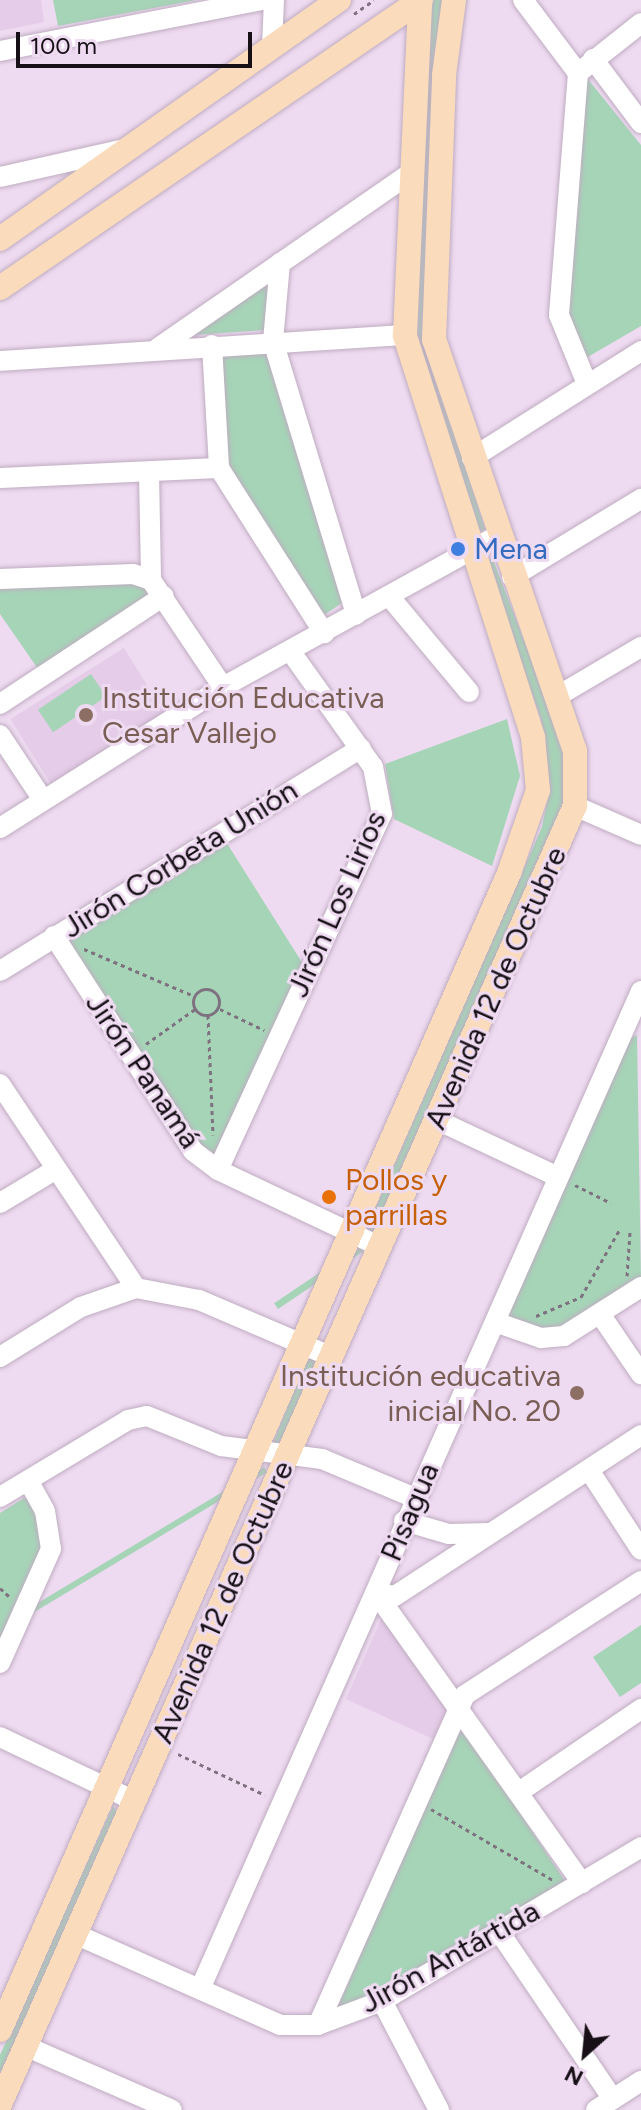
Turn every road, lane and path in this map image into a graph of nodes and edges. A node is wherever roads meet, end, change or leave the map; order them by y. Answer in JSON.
{"nodes":[{"id":1,"x":262,"y":0,"type":"edge"},
{"id":2,"x":274,"y":0,"type":"edge"},
{"id":3,"x":339,"y":0,"type":"edge"},
{"id":4,"x":421,"y":0,"type":"edge"},
{"id":5,"x":454,"y":0,"type":"edge"},
{"id":6,"x":523,"y":0,"type":"edge"},
{"id":7,"x":641,"y":23,"type":"edge"},
{"id":8,"x":272,"y":47,"type":"junction"},
{"id":9,"x":0,"y":51,"type":"edge"},
{"id":10,"x":586,"y":66,"type":"junction"},
{"id":11,"x":641,"y":123,"type":"edge"},
{"id":12,"x":135,"y":147,"type":"junction"},
{"id":13,"x":412,"y":172,"type":"junction"},
{"id":14,"x":0,"y":177,"type":"edge"},
{"id":15,"x":0,"y":239,"type":"edge"},
{"id":16,"x":280,"y":263,"type":"junction"},
{"id":17,"x":0,"y":288,"type":"edge"},
{"id":18,"x":405,"y":335,"type":"junction"},
{"id":19,"x":273,"y":341,"type":"junction"},
{"id":20,"x":212,"y":345,"type":"junction"},
{"id":21,"x":158,"y":348,"type":"junction"},
{"id":22,"x":641,"y":351,"type":"edge"},
{"id":23,"x":0,"y":361,"type":"edge"},
{"id":24,"x":587,"y":384,"type":"junction"},
{"id":25,"x":472,"y":458,"type":"junction"},
{"id":26,"x":219,"y":468,"type":"junction"},
{"id":27,"x":149,"y":473,"type":"junction"},
{"id":28,"x":0,"y":478,"type":"edge"},
{"id":29,"x":641,"y":499,"type":"edge"},
{"id":30,"x":498,"y":535,"type":"junction"},
{"id":31,"x":469,"y":551,"type":"junction"},
{"id":32,"x":512,"y":577,"type":"junction"},
{"id":33,"x":0,"y":579,"type":"edge"},
{"id":34,"x":158,"y":588,"type":"junction"},
{"id":35,"x":389,"y":596,"type":"junction"},
{"id":36,"x":356,"y":615,"type":"junction"},
{"id":37,"x":324,"y":633,"type":"junction"},
{"id":38,"x":641,"y":647,"type":"edge"},
{"id":39,"x":291,"y":652,"type":"junction"},
{"id":40,"x":223,"y":687,"type":"junction"},
{"id":41,"x":469,"y":692,"type":"dead end"},
{"id":42,"x":556,"y":697,"type":"junction"},
{"id":43,"x":0,"y":704,"type":"edge"},
{"id":44,"x":0,"y":735,"type":"edge"},
{"id":45,"x":361,"y":748,"type":"junction"},
{"id":46,"x":43,"y":800,"type":"junction"},
{"id":47,"x":575,"y":806,"type":"junction"},
{"id":48,"x":0,"y":828,"type":"edge"},
{"id":49,"x":641,"y":835,"type":"edge"},
{"id":50,"x":54,"y":936,"type":"junction"},
{"id":51,"x":0,"y":971,"type":"edge"},
{"id":52,"x":641,"y":991,"type":"edge"},
{"id":53,"x":194,"y":996,"type":"junction"},
{"id":54,"x":218,"y":1008,"type":"junction"},
{"id":55,"x":195,"y":1009,"type":"junction"},
{"id":56,"x":208,"y":1015,"type":"junction"},
{"id":57,"x":635,"y":1024,"type":"edge"},
{"id":58,"x":278,"y":1036,"type":"junction"},
{"id":59,"x":129,"y":1055,"type":"junction"},
{"id":60,"x":0,"y":1084,"type":"edge"},
{"id":61,"x":437,"y":1120,"type":"junction"},
{"id":62,"x":216,"y":1168,"type":"junction"},
{"id":63,"x":53,"y":1171,"type":"junction"},
{"id":64,"x":558,"y":1177,"type":"junction"},
{"id":65,"x":0,"y":1203,"type":"edge"},
{"id":66,"x":611,"y":1203,"type":"dead end"},
{"id":67,"x":620,"y":1229,"type":"dead end"},
{"id":68,"x":351,"y":1232,"type":"junction"},
{"id":69,"x":630,"y":1232,"type":"dead end"},
{"id":70,"x":381,"y":1247,"type":"junction"},
{"id":71,"x":136,"y":1288,"type":"junction"},
{"id":72,"x":634,"y":1292,"type":"edge"},
{"id":73,"x":600,"y":1314,"type":"junction"},
{"id":74,"x":500,"y":1323,"type":"junction"},
{"id":75,"x":302,"y":1344,"type":"junction"},
{"id":76,"x":0,"y":1357,"type":"edge"},
{"id":77,"x":332,"y":1357,"type":"junction"},
{"id":78,"x":641,"y":1374,"type":"edge"},
{"id":79,"x":641,"y":1435,"type":"edge"},
{"id":80,"x":255,"y":1451,"type":"junction"},
{"id":81,"x":289,"y":1455,"type":"junction"},
{"id":82,"x":589,"y":1470,"type":"junction"},
{"id":83,"x":28,"y":1480,"type":"junction"},
{"id":84,"x":0,"y":1497,"type":"edge"},
{"id":85,"x":413,"y":1497,"type":"junction"},
{"id":86,"x":404,"y":1521,"type":"junction"},
{"id":87,"x":490,"y":1533,"type":"junction"},
{"id":88,"x":641,"y":1550,"type":"edge"},
{"id":89,"x":641,"y":1581,"type":"edge"},
{"id":90,"x":376,"y":1593,"type":"junction"},
{"id":91,"x":0,"y":1663,"type":"edge"},
{"id":92,"x":460,"y":1707,"type":"junction"},
{"id":93,"x":641,"y":1709,"type":"edge"},
{"id":94,"x":0,"y":1737,"type":"edge"},
{"id":95,"x":160,"y":1745,"type":"junction"},
{"id":96,"x":106,"y":1788,"type":"junction"},
{"id":97,"x":519,"y":1792,"type":"junction"},
{"id":98,"x":135,"y":1801,"type":"junction"},
{"id":99,"x":418,"y":1802,"type":"junction"},
{"id":100,"x":283,"y":1803,"type":"junction"},
{"id":101,"x":641,"y":1847,"type":"edge"},
{"id":102,"x":576,"y":1886,"type":"junction"},
{"id":103,"x":500,"y":1933,"type":"junction"},
{"id":104,"x":75,"y":1934,"type":"junction"},
{"id":105,"x":200,"y":1989,"type":"junction"},
{"id":106,"x":382,"y":2001,"type":"junction"},
{"id":107,"x":2,"y":2021,"type":"edge"},
{"id":108,"x":318,"y":2025,"type":"junction"},
{"id":109,"x":25,"y":2046,"type":"junction"},
{"id":110,"x":641,"y":2081,"type":"edge"},
{"id":111,"x":0,"y":2104,"type":"edge"},
{"id":112,"x":604,"y":2105,"type":"edge"},
{"id":113,"x":149,"y":2106,"type":"edge"},
{"id":114,"x":172,"y":2110,"type":"edge"},
{"id":115,"x":439,"y":2110,"type":"edge"}],
"edges":[{"from":1,"to":9,"type":"street"},
{"from":2,"to":8,"type":"street"},
{"from":3,"to":8,"type":"main road"},
{"from":4,"to":13,"type":"main road","name":"Avenida 12 de Octubre"},
{"from":4,"to":17,"type":"main road"},
{"from":5,"to":25,"type":"main road","name":"Avenida 12 de Octubre"},
{"from":6,"to":10,"type":"street"},
{"from":7,"to":10,"type":"street"},
{"from":8,"to":12,"type":"main road"},
{"from":10,"to":11,"type":"street"},
{"from":10,"to":24,"type":"street"},
{"from":12,"to":14,"type":"street"},
{"from":12,"to":15,"type":"main road"},
{"from":13,"to":16,"type":"street"},
{"from":13,"to":18,"type":"main road","name":"Avenida 12 de Octubre"},
{"from":16,"to":19,"type":"street"},
{"from":16,"to":21,"type":"street"},
{"from":18,"to":19,"type":"street"},
{"from":18,"to":31,"type":"main road","name":"Avenida 12 de Octubre"},
{"from":19,"to":20,"type":"street"},
{"from":19,"to":36,"type":"street"},
{"from":20,"to":21,"type":"street"},
{"from":20,"to":26,"type":"street"},
{"from":21,"to":23,"type":"street"},
{"from":22,"to":24,"type":"street"},
{"from":24,"to":25,"type":"street"},
{"from":25,"to":30,"type":"main road","name":"Avenida 12 de Octubre"},
{"from":26,"to":27,"type":"street"},
{"from":26,"to":37,"type":"street"},
{"from":27,"to":28,"type":"street"},
{"from":27,"to":34,"type":"street"},
{"from":29,"to":32,"type":"street"},
{"from":30,"to":31,"type":"street"},
{"from":30,"to":32,"type":"main road","name":"Avenida 12 de Octubre"},
{"from":31,"to":35,"type":"street"},
{"from":31,"to":68,"type":"main road","name":"Avenida 12 de Octubre"},
{"from":32,"to":42,"type":"main road","name":"Avenida 12 de Octubre"},
{"from":33,"to":34,"type":"street"},
{"from":34,"to":40,"type":"street"},
{"from":34,"to":43,"type":"street"},
{"from":35,"to":36,"type":"street"},
{"from":35,"to":41,"type":"street"},
{"from":36,"to":37,"type":"street"},
{"from":37,"to":39,"type":"street"},
{"from":38,"to":42,"type":"street"},
{"from":39,"to":40,"type":"street"},
{"from":39,"to":45,"type":"street","name":"Jirón Los Lirios"},
{"from":40,"to":46,"type":"street"},
{"from":42,"to":47,"type":"main road","name":"Avenida 12 de Octubre"},
{"from":44,"to":46,"type":"street"},
{"from":45,"to":50,"type":"street","name":"Jirón Corbeta Unión"},
{"from":45,"to":58,"type":"street","name":"Jirón Los Lirios"},
{"from":46,"to":48,"type":"street"},
{"from":47,"to":49,"type":"street"},
{"from":47,"to":61,"type":"main road","name":"Avenida 12 de Octubre"},
{"from":50,"to":51,"type":"street","name":"Jirón Corbeta Unión"},
{"from":50,"to":53,"type":"path"},
{"from":50,"to":59,"type":"street","name":"Jirón Panamá"},
{"from":52,"to":57,"type":"street","name":"Pisagua"},
{"from":53,"to":54,"type":"path"},
{"from":53,"to":55,"type":"path"},
{"from":54,"to":56,"type":"path"},
{"from":54,"to":58,"type":"path"},
{"from":55,"to":56,"type":"path"},
{"from":55,"to":59,"type":"path"},
{"from":56,"to":62,"type":"path"},
{"from":57,"to":64,"type":"street","name":"Pisagua"},
{"from":58,"to":62,"type":"street","name":"Jirón Los Lirios"},
{"from":59,"to":62,"type":"street","name":"Jirón Panamá"},
{"from":60,"to":63,"type":"street"},
{"from":61,"to":64,"type":"street"},
{"from":61,"to":70,"type":"main road","name":"Avenida 12 de Octubre"},
{"from":62,"to":68,"type":"street","name":"Jirón Panamá"},
{"from":63,"to":65,"type":"street"},
{"from":63,"to":71,"type":"street"},
{"from":64,"to":66,"type":"path"},
{"from":64,"to":74,"type":"street","name":"Pisagua"},
{"from":67,"to":74,"type":"path"},
{"from":68,"to":70,"type":"street","name":"Jirón Panamá"},
{"from":68,"to":75,"type":"main road","name":"Avenida 12 de Octubre"},
{"from":69,"to":72,"type":"path"},
{"from":70,"to":77,"type":"main road","name":"Avenida 12 de Octubre"},
{"from":71,"to":75,"type":"street"},
{"from":71,"to":76,"type":"street"},
{"from":72,"to":73,"type":"street"},
{"from":73,"to":74,"type":"street"},
{"from":73,"to":78,"type":"street"},
{"from":74,"to":85,"type":"street","name":"Pisagua"},
{"from":75,"to":77,"type":"street"},
{"from":75,"to":80,"type":"main road","name":"Avenida 12 de Octubre"},
{"from":77,"to":81,"type":"main road","name":"Avenida 12 de Octubre"},
{"from":79,"to":82,"type":"street"},
{"from":80,"to":81,"type":"street"},
{"from":80,"to":83,"type":"street"},
{"from":80,"to":96,"type":"main road","name":"Avenida 12 de Octubre"},
{"from":81,"to":85,"type":"street"},
{"from":81,"to":95,"type":"main road","name":"Avenida 12 de Octubre"},
{"from":82,"to":87,"type":"street"},
{"from":82,"to":88,"type":"street"},
{"from":83,"to":84,"type":"street"},
{"from":83,"to":91,"type":"street"},
{"from":85,"to":86,"type":"street","name":"Pisagua"},
{"from":86,"to":87,"type":"street"},
{"from":86,"to":90,"type":"street","name":"Pisagua"},
{"from":87,"to":90,"type":"street"},
{"from":89,"to":92,"type":"street"},
{"from":90,"to":92,"type":"street"},
{"from":90,"to":100,"type":"street","name":"Pisagua"},
{"from":92,"to":97,"type":"street"},
{"from":92,"to":99,"type":"street"},
{"from":93,"to":97,"type":"street"},
{"from":94,"to":96,"type":"street"},
{"from":95,"to":98,"type":"main road","name":"Avenida 12 de Octubre"},
{"from":95,"to":100,"type":"path"},
{"from":96,"to":98,"type":"street"},
{"from":96,"to":107,"type":"main road","name":"Avenida 12 de Octubre"},
{"from":97,"to":102,"type":"street"},
{"from":98,"to":104,"type":"main road","name":"Avenida 12 de Octubre"},
{"from":99,"to":102,"type":"path"},
{"from":99,"to":108,"type":"street"},
{"from":100,"to":105,"type":"street","name":"Pisagua"},
{"from":101,"to":102,"type":"street","name":"Jirón Antártida"},
{"from":102,"to":103,"type":"street","name":"Jirón Antártida"},
{"from":103,"to":106,"type":"street","name":"Jirón Antártida"},
{"from":103,"to":112,"type":"street"},
{"from":104,"to":105,"type":"street","name":"Jirón Antártida"},
{"from":104,"to":109,"type":"main road","name":"Avenida 12 de Octubre"},
{"from":105,"to":108,"type":"street","name":"Jirón Antártida"},
{"from":106,"to":108,"type":"street","name":"Jirón Antártida"},
{"from":106,"to":115,"type":"street"},
{"from":109,"to":111,"type":"main road","name":"Avenida 12 de Octubre"},
{"from":109,"to":113,"type":"street"},
{"from":110,"to":112,"type":"street"},
{"from":113,"to":114,"type":"street"}]}
